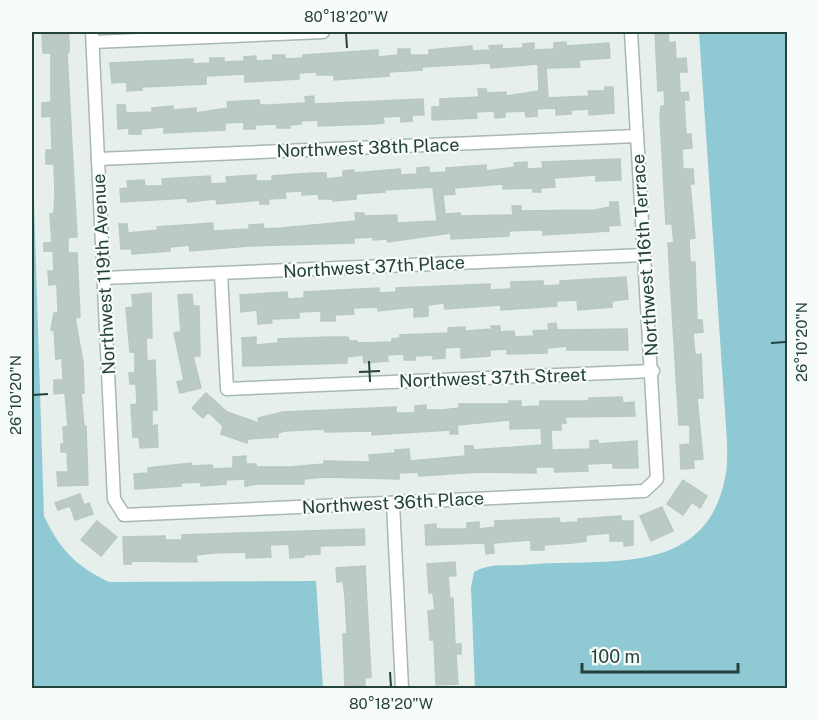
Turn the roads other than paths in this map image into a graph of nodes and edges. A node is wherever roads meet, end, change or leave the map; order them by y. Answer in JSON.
{"nodes":[{"id":1,"x":323,"y":32,"type":"edge"},
{"id":2,"x":632,"y":32,"type":"edge"},
{"id":3,"x":92,"y":37,"type":"edge"},
{"id":4,"x":637,"y":136,"type":"junction"},
{"id":5,"x":98,"y":159,"type":"junction"},
{"id":6,"x":644,"y":255,"type":"junction"},
{"id":7,"x":221,"y":274,"type":"junction"},
{"id":8,"x":103,"y":278,"type":"junction"},
{"id":9,"x":652,"y":371,"type":"junction"},
{"id":10,"x":657,"y":479,"type":"joint"},
{"id":11,"x":393,"y":503,"type":"junction"},
{"id":12,"x":124,"y":515,"type":"joint"},
{"id":13,"x":402,"y":688,"type":"edge"}],
"edges":[{"from":1,"to":3,"type":"street"},
{"from":2,"to":4,"type":"street","name":"Northwest 116th Terrace"},
{"from":3,"to":5,"type":"street","name":"Northwest 119th Avenue"},
{"from":4,"to":5,"type":"street","name":"Northwest 38th Place"},
{"from":4,"to":6,"type":"street","name":"Northwest 116th Terrace"},
{"from":5,"to":8,"type":"street","name":"Northwest 119th Avenue"},
{"from":6,"to":7,"type":"street","name":"Northwest 37th Place"},
{"from":6,"to":9,"type":"street","name":"Northwest 116th Terrace"},
{"from":7,"to":8,"type":"street","name":"Northwest 37th Place"},
{"from":7,"to":9,"type":"street","name":"Northwest 37th Street"},
{"from":8,"to":12,"type":"street","name":"Northwest 119th Avenue"},
{"from":9,"to":10,"type":"street","name":"Northwest 116th Terrace"},
{"from":10,"to":11,"type":"street","name":"Northwest 36th Place"},
{"from":11,"to":12,"type":"street","name":"Northwest 36th Place"},
{"from":11,"to":13,"type":"street"}]}
